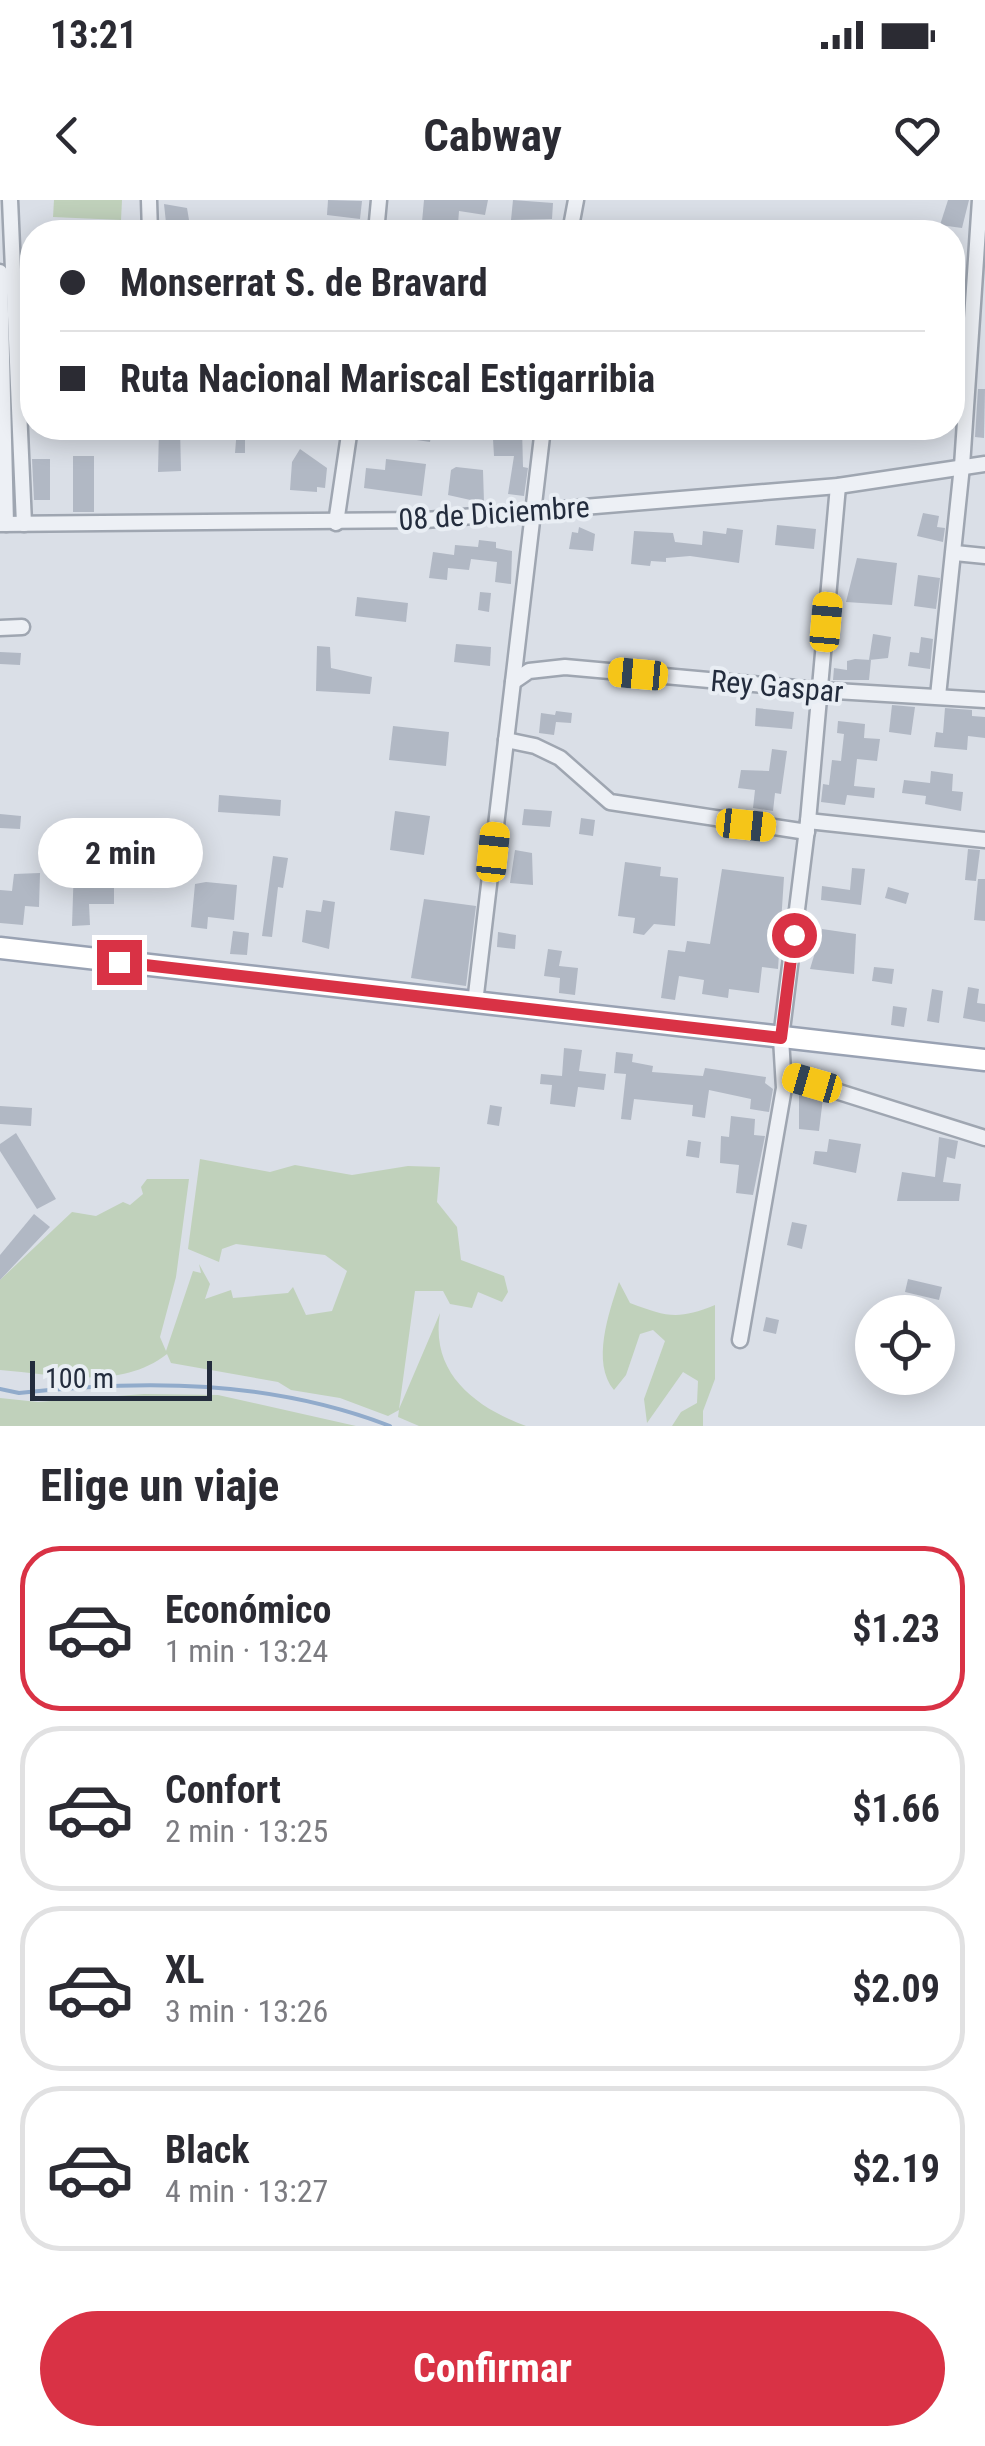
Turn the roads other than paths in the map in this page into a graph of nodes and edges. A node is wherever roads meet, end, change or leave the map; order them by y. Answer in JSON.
{"nodes":[{"id":1,"x":10,"y":200,"type":"edge"},
{"id":2,"x":980,"y":200,"type":"edge"},
{"id":3,"x":0,"y":272,"type":"edge"},
{"id":4,"x":980,"y":284,"type":"edge"},
{"id":5,"x":13,"y":380,"type":"edge"},
{"id":6,"x":965,"y":436,"type":"edge"},
{"id":7,"x":348,"y":440,"type":"edge"},
{"id":8,"x":542,"y":440,"type":"edge"},
{"id":9,"x":965,"y":440,"type":"edge"},
{"id":10,"x":985,"y":464,"type":"edge"},
{"id":11,"x":962,"y":466,"type":"junction"},
{"id":12,"x":838,"y":486,"type":"junction"},
{"id":13,"x":532,"y":510,"type":"junction"},
{"id":14,"x":336,"y":523,"type":"junction"},
{"id":15,"x":3,"y":524,"type":"edge"},
{"id":16,"x":24,"y":524,"type":"junction"},
{"id":17,"x":955,"y":553,"type":"junction"},
{"id":18,"x":985,"y":556,"type":"edge"},
{"id":19,"x":22,"y":627,"type":"dead end"},
{"id":20,"x":0,"y":628,"type":"edge"},
{"id":21,"x":512,"y":682,"type":"junction"},
{"id":22,"x":820,"y":690,"type":"junction"},
{"id":23,"x":938,"y":696,"type":"junction"},
{"id":24,"x":985,"y":700,"type":"edge"},
{"id":25,"x":506,"y":740,"type":"junction"},
{"id":26,"x":808,"y":826,"type":"junction"},
{"id":27,"x":985,"y":840,"type":"edge"},
{"id":28,"x":0,"y":948,"type":"edge"},
{"id":29,"x":475,"y":1003,"type":"junction"},
{"id":30,"x":781,"y":1038,"type":"junction"},
{"id":31,"x":985,"y":1060,"type":"edge"},
{"id":32,"x":786,"y":1076,"type":"junction"},
{"id":33,"x":985,"y":1138,"type":"edge"},
{"id":34,"x":740,"y":1340,"type":"dead end"}],
"edges":[{"from":1,"to":5,"type":"street"},
{"from":2,"to":4,"type":"street"},
{"from":3,"to":5,"type":"street"},
{"from":4,"to":6,"type":"street"},
{"from":5,"to":15,"type":"street"},
{"from":5,"to":16,"type":"street"},
{"from":7,"to":14,"type":"street"},
{"from":8,"to":13,"type":"street"},
{"from":9,"to":11,"type":"street"},
{"from":10,"to":11,"type":"street","name":"08 de Diciembre"},
{"from":11,"to":12,"type":"street","name":"08 de Diciembre"},
{"from":11,"to":17,"type":"street"},
{"from":12,"to":13,"type":"street","name":"08 de Diciembre"},
{"from":12,"to":22,"type":"street"},
{"from":13,"to":14,"type":"street","name":"08 de Diciembre"},
{"from":13,"to":21,"type":"street"},
{"from":14,"to":16,"type":"street","name":"08 de Diciembre"},
{"from":15,"to":16,"type":"street","name":"08 de Diciembre"},
{"from":17,"to":18,"type":"street"},
{"from":17,"to":23,"type":"street"},
{"from":19,"to":20,"type":"street"},
{"from":21,"to":22,"type":"street","name":"Rey Gaspar"},
{"from":21,"to":25,"type":"street"},
{"from":22,"to":23,"type":"street","name":"Rey Gaspar"},
{"from":22,"to":26,"type":"street"},
{"from":23,"to":24,"type":"street","name":"Rey Gaspar"},
{"from":25,"to":26,"type":"street"},
{"from":25,"to":29,"type":"street"},
{"from":26,"to":27,"type":"street"},
{"from":26,"to":30,"type":"street"},
{"from":28,"to":29,"type":"main road"},
{"from":29,"to":30,"type":"main road"},
{"from":30,"to":31,"type":"main road"},
{"from":30,"to":32,"type":"street"},
{"from":32,"to":33,"type":"street"},
{"from":32,"to":34,"type":"street"}]}
